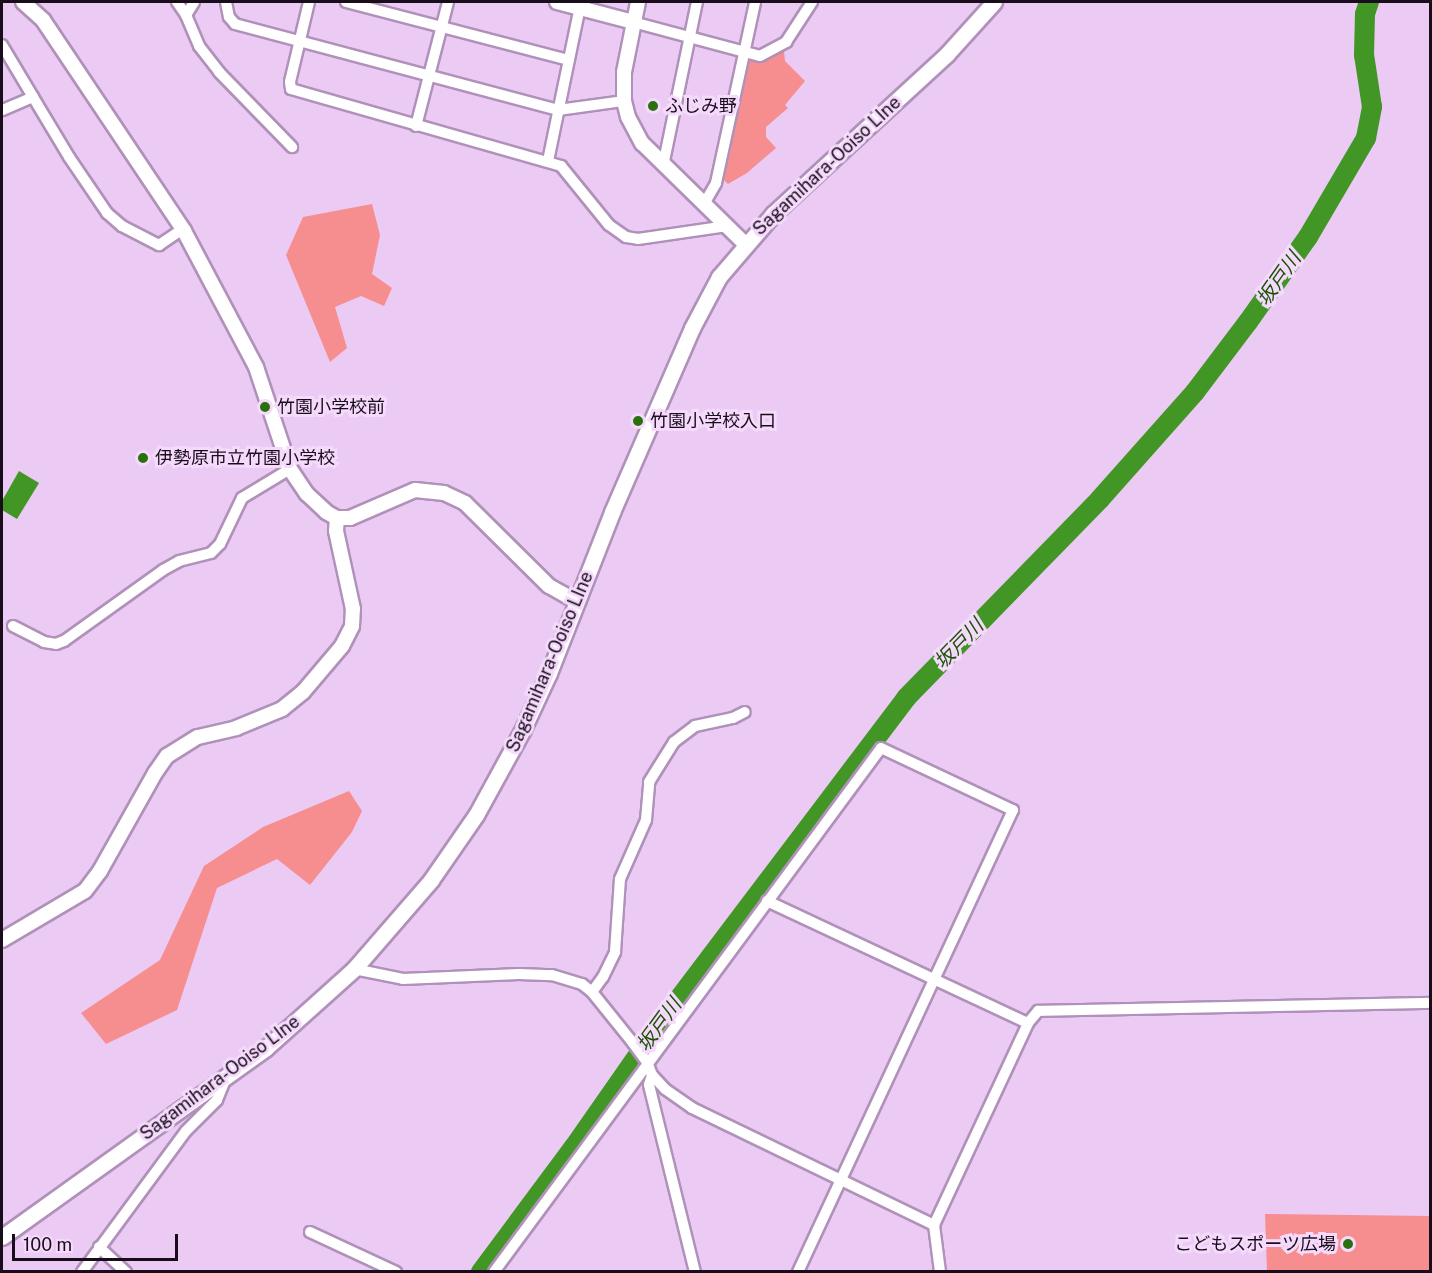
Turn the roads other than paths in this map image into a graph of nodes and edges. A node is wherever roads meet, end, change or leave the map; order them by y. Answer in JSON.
{"nodes":[{"id":1,"x":28,"y":2,"type":"edge"},
{"id":2,"x":177,"y":2,"type":"edge"},
{"id":3,"x":194,"y":2,"type":"edge"},
{"id":4,"x":226,"y":2,"type":"edge"},
{"id":5,"x":309,"y":2,"type":"edge"},
{"id":6,"x":346,"y":2,"type":"edge"},
{"id":7,"x":448,"y":2,"type":"edge"},
{"id":8,"x":557,"y":2,"type":"edge"},
{"id":9,"x":638,"y":2,"type":"edge"},
{"id":10,"x":697,"y":2,"type":"edge"},
{"id":11,"x":754,"y":2,"type":"edge"},
{"id":12,"x":812,"y":2,"type":"edge"},
{"id":13,"x":994,"y":2,"type":"edge"},
{"id":14,"x":580,"y":4,"type":"edge"},
{"id":15,"x":186,"y":15,"type":"junction"},
{"id":16,"x":633,"y":22,"type":"junction"},
{"id":17,"x":441,"y":27,"type":"junction"},
{"id":18,"x":690,"y":37,"type":"junction"},
{"id":19,"x":299,"y":42,"type":"junction"},
{"id":20,"x":2,"y":45,"type":"edge"},
{"id":21,"x":744,"y":52,"type":"junction"},
{"id":22,"x":569,"y":60,"type":"junction"},
{"id":23,"x":429,"y":75,"type":"junction"},
{"id":24,"x":33,"y":97,"type":"junction"},
{"id":25,"x":624,"y":101,"type":"junction"},
{"id":26,"x":2,"y":110,"type":"edge"},
{"id":27,"x":558,"y":110,"type":"junction"},
{"id":28,"x":416,"y":126,"type":"junction"},
{"id":29,"x":292,"y":147,"type":"dead end"},
{"id":30,"x":548,"y":161,"type":"junction"},
{"id":31,"x":663,"y":166,"type":"junction"},
{"id":32,"x":704,"y":204,"type":"junction"},
{"id":33,"x":727,"y":226,"type":"junction"},
{"id":34,"x":183,"y":229,"type":"junction"},
{"id":35,"x":745,"y":244,"type":"junction"},
{"id":36,"x":290,"y":469,"type":"junction"},
{"id":37,"x":336,"y":518,"type":"junction"},
{"id":38,"x":576,"y":601,"type":"junction"},
{"id":39,"x":13,"y":626,"type":"dead end"},
{"id":40,"x":745,"y":712,"type":"dead end"},
{"id":41,"x":767,"y":901,"type":"junction"},
{"id":42,"x":2,"y":939,"type":"edge"},
{"id":43,"x":354,"y":969,"type":"junction"},
{"id":44,"x":934,"y":979,"type":"junction"},
{"id":45,"x":592,"y":992,"type":"junction"},
{"id":46,"x":1431,"y":1003,"type":"edge"},
{"id":47,"x":1028,"y":1023,"type":"junction"},
{"id":48,"x":647,"y":1062,"type":"junction"},
{"id":49,"x":652,"y":1074,"type":"junction"},
{"id":50,"x":226,"y":1077,"type":"junction"},
{"id":51,"x":841,"y":1178,"type":"junction"},
{"id":52,"x":934,"y":1225,"type":"junction"},
{"id":53,"x":310,"y":1232,"type":"dead end"},
{"id":54,"x":2,"y":1237,"type":"edge"},
{"id":55,"x":99,"y":1247,"type":"junction"},
{"id":56,"x":82,"y":1272,"type":"edge"},
{"id":57,"x":126,"y":1272,"type":"edge"},
{"id":58,"x":396,"y":1272,"type":"edge"},
{"id":59,"x":494,"y":1272,"type":"edge"},
{"id":60,"x":695,"y":1272,"type":"edge"},
{"id":61,"x":798,"y":1272,"type":"edge"},
{"id":62,"x":940,"y":1272,"type":"edge"}],
"edges":[{"from":1,"to":34,"type":"street"},
{"from":2,"to":15,"type":"street"},
{"from":3,"to":15,"type":"street"},
{"from":4,"to":19,"type":"street"},
{"from":5,"to":19,"type":"street"},
{"from":6,"to":17,"type":"street"},
{"from":7,"to":17,"type":"street"},
{"from":8,"to":14,"type":"street"},
{"from":9,"to":16,"type":"street"},
{"from":10,"to":18,"type":"street"},
{"from":11,"to":21,"type":"street"},
{"from":12,"to":21,"type":"street"},
{"from":13,"to":35,"type":"main road","name":"Sagamihara-Ooiso LIne"},
{"from":14,"to":16,"type":"street"},
{"from":14,"to":22,"type":"street"},
{"from":15,"to":29,"type":"street"},
{"from":16,"to":18,"type":"street"},
{"from":16,"to":25,"type":"street"},
{"from":17,"to":22,"type":"street"},
{"from":17,"to":23,"type":"street"},
{"from":18,"to":21,"type":"street"},
{"from":18,"to":31,"type":"street"},
{"from":19,"to":23,"type":"street"},
{"from":19,"to":28,"type":"street"},
{"from":20,"to":24,"type":"street"},
{"from":21,"to":32,"type":"street"},
{"from":22,"to":27,"type":"street"},
{"from":23,"to":27,"type":"street"},
{"from":23,"to":28,"type":"street"},
{"from":24,"to":26,"type":"street"},
{"from":24,"to":34,"type":"street"},
{"from":25,"to":27,"type":"street"},
{"from":25,"to":31,"type":"street"},
{"from":27,"to":30,"type":"street"},
{"from":28,"to":30,"type":"street"},
{"from":30,"to":33,"type":"street"},
{"from":31,"to":32,"type":"street"},
{"from":32,"to":33,"type":"street"},
{"from":33,"to":35,"type":"street"},
{"from":34,"to":36,"type":"street"},
{"from":35,"to":38,"type":"main road","name":"Sagamihara-Ooiso LIne"},
{"from":36,"to":37,"type":"street"},
{"from":36,"to":39,"type":"street"},
{"from":37,"to":38,"type":"street"},
{"from":37,"to":42,"type":"street"},
{"from":38,"to":43,"type":"main road","name":"Sagamihara-Ooiso LIne"},
{"from":40,"to":45,"type":"street"},
{"from":41,"to":44,"type":"street"},
{"from":41,"to":44,"type":"street"},
{"from":41,"to":48,"type":"street"},
{"from":43,"to":45,"type":"street"},
{"from":43,"to":50,"type":"main road","name":"Sagamihara-Ooiso LIne"},
{"from":44,"to":47,"type":"street"},
{"from":44,"to":51,"type":"street"},
{"from":45,"to":48,"type":"street"},
{"from":46,"to":47,"type":"street"},
{"from":47,"to":52,"type":"street"},
{"from":48,"to":49,"type":"street"},
{"from":48,"to":59,"type":"street"},
{"from":49,"to":51,"type":"street"},
{"from":49,"to":60,"type":"street"},
{"from":50,"to":54,"type":"main road","name":"Sagamihara-Ooiso LIne"},
{"from":50,"to":55,"type":"street"},
{"from":51,"to":52,"type":"street"},
{"from":51,"to":61,"type":"street"},
{"from":52,"to":62,"type":"street"},
{"from":53,"to":58,"type":"street"},
{"from":55,"to":56,"type":"street"},
{"from":55,"to":57,"type":"street"}]}
